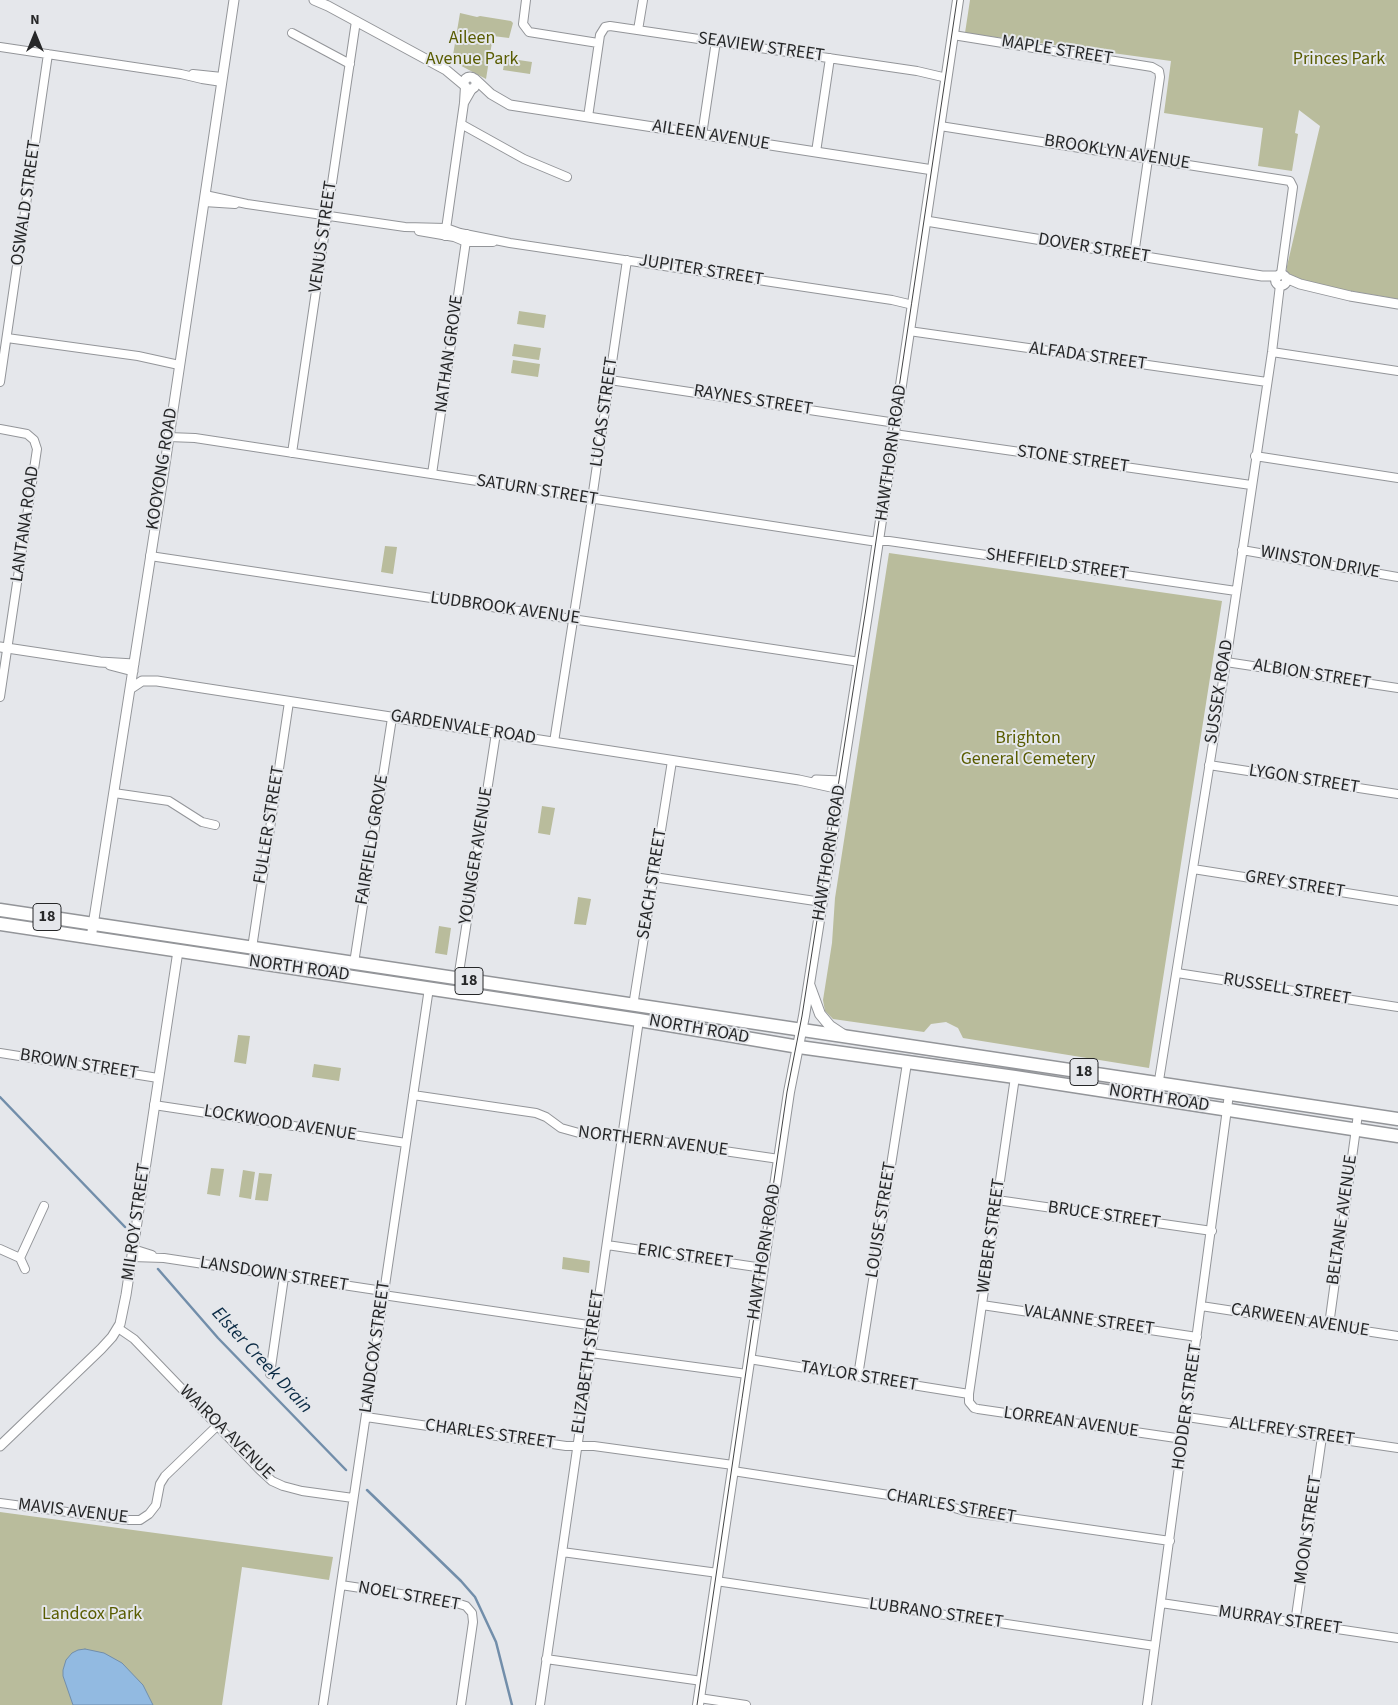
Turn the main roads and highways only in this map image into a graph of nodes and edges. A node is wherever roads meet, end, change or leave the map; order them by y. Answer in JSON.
{"nodes":[{"id":1,"x":958,"y":0,"type":"edge"},
{"id":2,"x":0,"y":910,"type":"edge"},
{"id":3,"x":0,"y":924,"type":"edge"},
{"id":4,"x":303,"y":956,"type":"junction"},
{"id":5,"x":301,"y":969,"type":"junction"},
{"id":6,"x":809,"y":983,"type":"junction"},
{"id":7,"x":751,"y":1022,"type":"junction"},
{"id":8,"x":802,"y":1029,"type":"junction"},
{"id":9,"x":845,"y":1036,"type":"junction"},
{"id":10,"x":749,"y":1039,"type":"junction"},
{"id":11,"x":797,"y":1047,"type":"junction"},
{"id":12,"x":1398,"y":1120,"type":"edge"},
{"id":13,"x":1398,"y":1136,"type":"edge"},
{"id":14,"x":699,"y":1702,"type":"edge"}],
"edges":[{"from":1,"to":6,"type":"main road","name":"HAWTHORN ROAD"},
{"from":2,"to":4,"type":"highway","name":"NORTH ROAD","number":"18"},
{"from":3,"to":5,"type":"highway","name":"NORTH ROAD","number":"18"},
{"from":4,"to":5,"type":"highway"},
{"from":4,"to":7,"type":"highway","name":"NORTH ROAD","number":"18"},
{"from":5,"to":10,"type":"highway","name":"NORTH ROAD","number":"18"},
{"from":6,"to":8,"type":"main road","name":"HAWTHORN ROAD"},
{"from":6,"to":9,"type":"main road"},
{"from":7,"to":8,"type":"highway","name":"NORTH ROAD","number":"18"},
{"from":7,"to":10,"type":"highway"},
{"from":8,"to":9,"type":"highway","name":"NORTH ROAD","number":"18"},
{"from":8,"to":11,"type":"main road","name":"HAWTHORN ROAD"},
{"from":9,"to":12,"type":"highway","name":"NORTH ROAD","number":"18"},
{"from":10,"to":11,"type":"highway","name":"NORTH ROAD","number":"18"},
{"from":11,"to":13,"type":"highway","name":"NORTH ROAD","number":"18"},
{"from":11,"to":14,"type":"main road","name":"HAWTHORN ROAD"}]}
